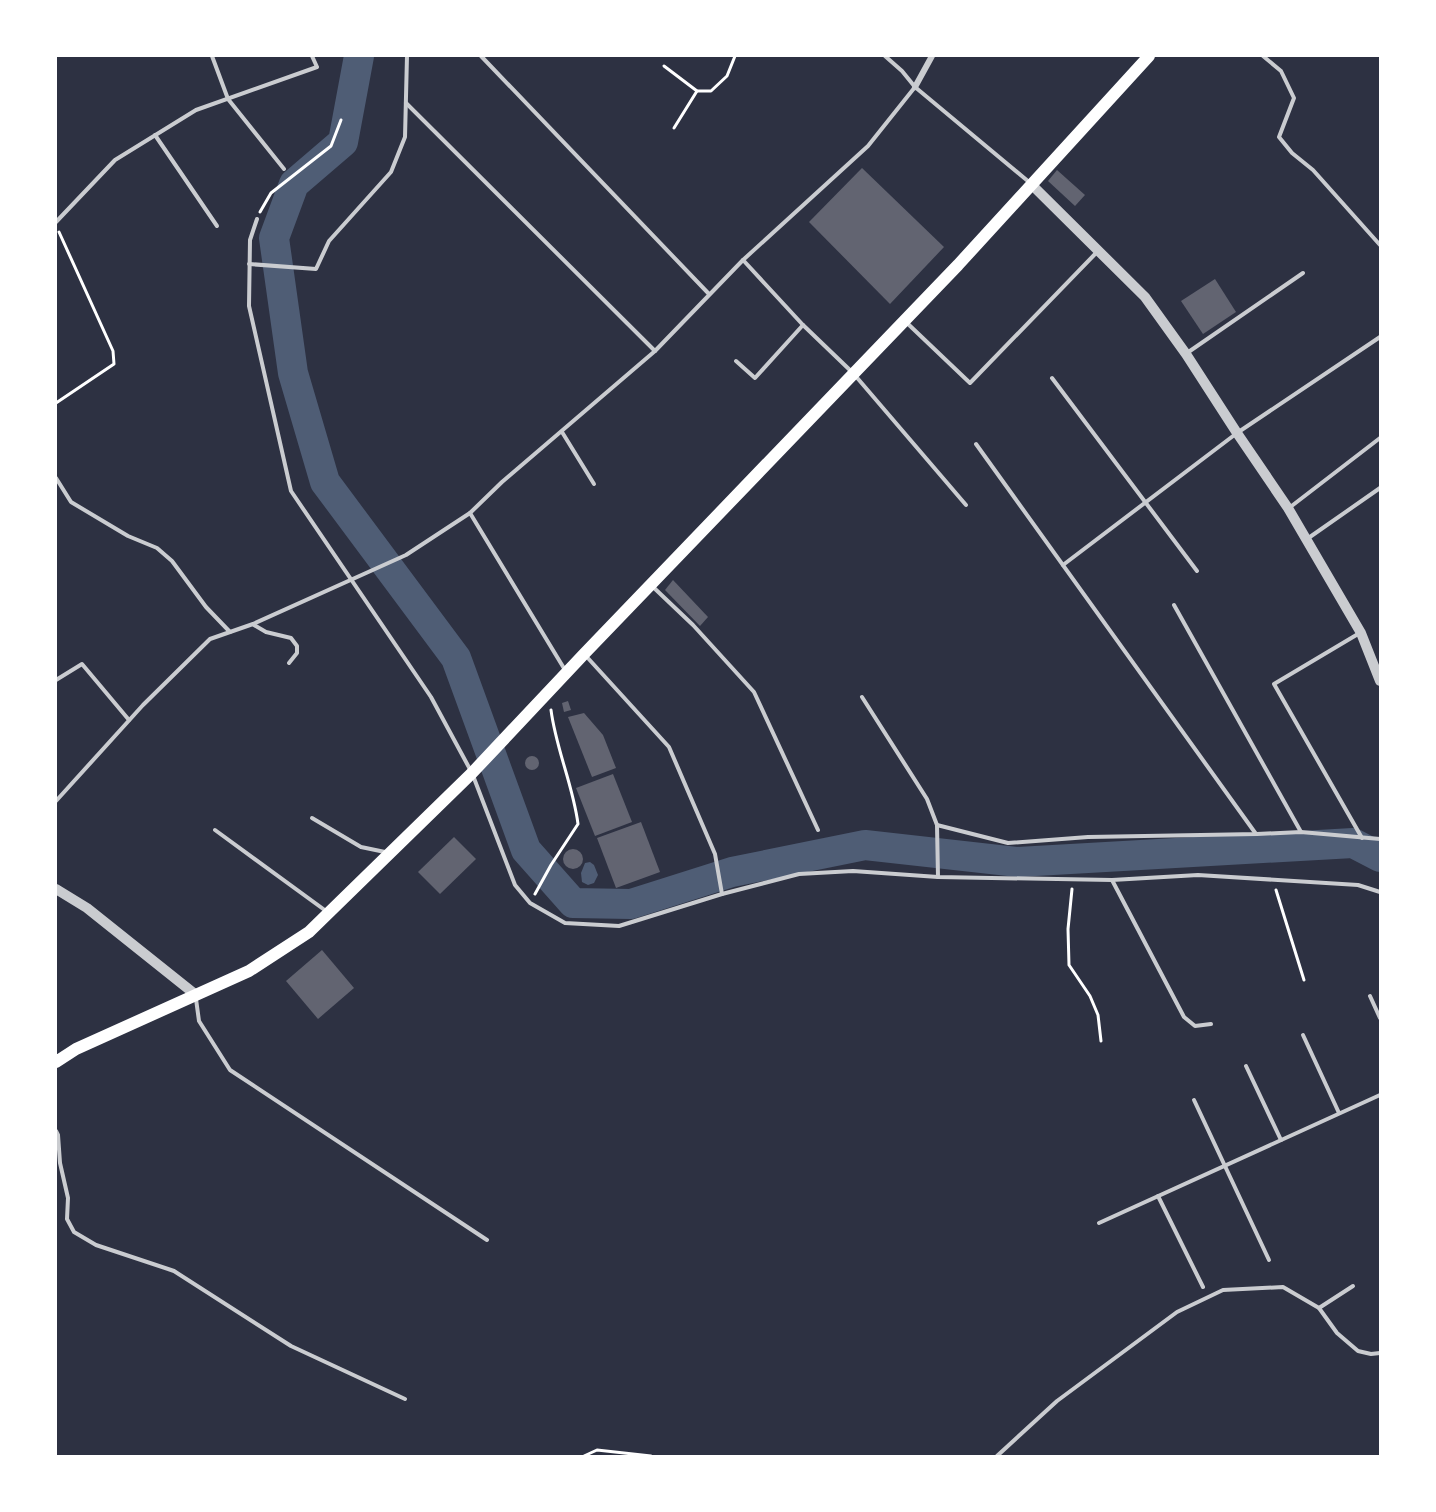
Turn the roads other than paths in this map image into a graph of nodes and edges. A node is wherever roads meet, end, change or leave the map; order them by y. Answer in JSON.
{"nodes":[{"id":1,"x":212,"y":56,"type":"edge"},
{"id":2,"x":312,"y":56,"type":"edge"},
{"id":3,"x":407,"y":56,"type":"edge"},
{"id":4,"x":481,"y":56,"type":"edge"},
{"id":5,"x":885,"y":56,"type":"edge"},
{"id":6,"x":932,"y":56,"type":"edge"},
{"id":7,"x":1149,"y":56,"type":"edge"},
{"id":8,"x":1263,"y":56,"type":"edge"},
{"id":9,"x":915,"y":87,"type":"junction"},
{"id":10,"x":228,"y":99,"type":"junction"},
{"id":11,"x":406,"y":103,"type":"junction"},
{"id":12,"x":155,"y":135,"type":"junction"},
{"id":13,"x":284,"y":169,"type":"dead end"},
{"id":14,"x":1032,"y":184,"type":"junction"},
{"id":15,"x":256,"y":219,"type":"road end"},
{"id":16,"x":56,"y":223,"type":"edge"},
{"id":17,"x":217,"y":226,"type":"dead end"},
{"id":18,"x":1380,"y":245,"type":"edge"},
{"id":19,"x":1099,"y":250,"type":"junction"},
{"id":20,"x":743,"y":260,"type":"junction"},
{"id":21,"x":249,"y":264,"type":"junction"},
{"id":22,"x":1303,"y":273,"type":"dead end"},
{"id":23,"x":709,"y":294,"type":"junction"},
{"id":24,"x":904,"y":320,"type":"junction"},
{"id":25,"x":803,"y":325,"type":"junction"},
{"id":26,"x":1380,"y":337,"type":"edge"},
{"id":27,"x":655,"y":351,"type":"junction"},
{"id":28,"x":1186,"y":354,"type":"junction"},
{"id":29,"x":736,"y":361,"type":"dead end"},
{"id":30,"x":853,"y":373,"type":"junction"},
{"id":31,"x":1052,"y":378,"type":"dead end"},
{"id":32,"x":562,"y":432,"type":"junction"},
{"id":33,"x":1237,"y":433,"type":"junction"},
{"id":34,"x":1380,"y":438,"type":"edge"},
{"id":35,"x":976,"y":444,"type":"dead end"},
{"id":36,"x":56,"y":478,"type":"edge"},
{"id":37,"x":594,"y":484,"type":"dead end"},
{"id":38,"x":1380,"y":488,"type":"edge"},
{"id":39,"x":1146,"y":502,"type":"junction"},
{"id":40,"x":966,"y":505,"type":"dead end"},
{"id":41,"x":1288,"y":508,"type":"junction"},
{"id":42,"x":470,"y":513,"type":"junction"},
{"id":43,"x":1307,"y":540,"type":"junction"},
{"id":44,"x":1063,"y":565,"type":"junction"},
{"id":45,"x":1197,"y":571,"type":"dead end"},
{"id":46,"x":350,"y":580,"type":"junction"},
{"id":47,"x":651,"y":585,"type":"junction"},
{"id":48,"x":1174,"y":605,"type":"dead end"},
{"id":49,"x":254,"y":624,"type":"junction"},
{"id":50,"x":230,"y":632,"type":"junction"},
{"id":51,"x":1361,"y":633,"type":"junction"},
{"id":52,"x":584,"y":654,"type":"junction"},
{"id":53,"x":289,"y":663,"type":"dead end"},
{"id":54,"x":567,"y":674,"type":"junction"},
{"id":55,"x":56,"y":680,"type":"edge"},
{"id":56,"x":1380,"y":681,"type":"edge"},
{"id":57,"x":862,"y":697,"type":"dead end"},
{"id":58,"x":129,"y":720,"type":"junction"},
{"id":59,"x":472,"y":773,"type":"junction"},
{"id":60,"x":56,"y":801,"type":"edge"},
{"id":61,"x":312,"y":818,"type":"dead end"},
{"id":62,"x":937,"y":825,"type":"junction"},
{"id":63,"x":215,"y":830,"type":"dead end"},
{"id":64,"x":818,"y":830,"type":"dead end"},
{"id":65,"x":1301,"y":832,"type":"junction"},
{"id":66,"x":1257,"y":834,"type":"junction"},
{"id":67,"x":1362,"y":838,"type":"junction"},
{"id":68,"x":1380,"y":839,"type":"edge"},
{"id":69,"x":392,"y":853,"type":"junction"},
{"id":70,"x":938,"y":877,"type":"junction"},
{"id":71,"x":1112,"y":880,"type":"junction"},
{"id":72,"x":56,"y":889,"type":"edge"},
{"id":73,"x":1380,"y":892,"type":"edge"},
{"id":74,"x":722,"y":894,"type":"junction"},
{"id":75,"x":329,"y":914,"type":"junction"},
{"id":76,"x":196,"y":995,"type":"junction"},
{"id":77,"x":1370,"y":996,"type":"dead end"},
{"id":78,"x":1380,"y":1018,"type":"edge"},
{"id":79,"x":1211,"y":1024,"type":"dead end"},
{"id":80,"x":1303,"y":1035,"type":"dead end"},
{"id":81,"x":56,"y":1062,"type":"edge"},
{"id":82,"x":1246,"y":1066,"type":"dead end"},
{"id":83,"x":1380,"y":1095,"type":"edge"},
{"id":84,"x":1194,"y":1100,"type":"dead end"},
{"id":85,"x":1339,"y":1114,"type":"junction"},
{"id":86,"x":56,"y":1131,"type":"edge"},
{"id":87,"x":1281,"y":1140,"type":"junction"},
{"id":88,"x":1224,"y":1166,"type":"junction"},
{"id":89,"x":1158,"y":1196,"type":"junction"},
{"id":90,"x":1099,"y":1223,"type":"dead end"},
{"id":91,"x":488,"y":1240,"type":"dead end"},
{"id":92,"x":1269,"y":1260,"type":"dead end"},
{"id":93,"x":1353,"y":1286,"type":"dead end"},
{"id":94,"x":1203,"y":1287,"type":"dead end"},
{"id":95,"x":1319,"y":1308,"type":"junction"},
{"id":96,"x":1380,"y":1353,"type":"edge"},
{"id":97,"x":405,"y":1399,"type":"dead end"},
{"id":98,"x":998,"y":1456,"type":"edge"}],
"edges":[{"from":1,"to":10,"type":"lane"},
{"from":2,"to":10,"type":"lane"},
{"from":3,"to":11,"type":"lane"},
{"from":4,"to":23,"type":"lane"},
{"from":5,"to":9,"type":"lane"},
{"from":6,"to":9,"type":"street"},
{"from":7,"to":14,"type":"main road"},
{"from":8,"to":18,"type":"lane"},
{"from":9,"to":14,"type":"lane"},
{"from":9,"to":20,"type":"lane"},
{"from":10,"to":12,"type":"lane"},
{"from":10,"to":13,"type":"lane"},
{"from":11,"to":21,"type":"lane"},
{"from":11,"to":27,"type":"lane"},
{"from":12,"to":16,"type":"lane"},
{"from":12,"to":17,"type":"lane"},
{"from":14,"to":19,"type":"street"},
{"from":14,"to":24,"type":"main road"},
{"from":15,"to":21,"type":"lane"},
{"from":19,"to":24,"type":"lane"},
{"from":19,"to":28,"type":"street"},
{"from":20,"to":23,"type":"lane"},
{"from":20,"to":25,"type":"lane"},
{"from":21,"to":46,"type":"lane"},
{"from":22,"to":28,"type":"lane"},
{"from":23,"to":27,"type":"lane"},
{"from":24,"to":30,"type":"main road"},
{"from":25,"to":29,"type":"lane"},
{"from":25,"to":30,"type":"lane"},
{"from":26,"to":33,"type":"lane"},
{"from":27,"to":32,"type":"lane"},
{"from":28,"to":33,"type":"street"},
{"from":30,"to":40,"type":"lane"},
{"from":30,"to":47,"type":"main road"},
{"from":31,"to":39,"type":"lane"},
{"from":32,"to":37,"type":"lane"},
{"from":32,"to":42,"type":"lane"},
{"from":33,"to":39,"type":"lane"},
{"from":33,"to":41,"type":"street"},
{"from":34,"to":41,"type":"lane"},
{"from":35,"to":44,"type":"lane"},
{"from":36,"to":50,"type":"lane"},
{"from":38,"to":43,"type":"lane"},
{"from":39,"to":44,"type":"lane"},
{"from":39,"to":45,"type":"lane"},
{"from":41,"to":43,"type":"street"},
{"from":42,"to":46,"type":"lane"},
{"from":42,"to":54,"type":"lane"},
{"from":43,"to":51,"type":"street"},
{"from":44,"to":66,"type":"lane"},
{"from":46,"to":49,"type":"lane"},
{"from":46,"to":59,"type":"lane"},
{"from":47,"to":52,"type":"main road"},
{"from":47,"to":64,"type":"lane"},
{"from":48,"to":65,"type":"lane"},
{"from":49,"to":50,"type":"lane"},
{"from":49,"to":53,"type":"lane"},
{"from":50,"to":58,"type":"lane"},
{"from":51,"to":56,"type":"street"},
{"from":51,"to":67,"type":"lane"},
{"from":52,"to":54,"type":"main road"},
{"from":52,"to":74,"type":"lane"},
{"from":54,"to":59,"type":"main road"},
{"from":55,"to":58,"type":"lane"},
{"from":57,"to":62,"type":"lane"},
{"from":58,"to":60,"type":"lane"},
{"from":59,"to":69,"type":"main road"},
{"from":59,"to":74,"type":"lane"},
{"from":61,"to":69,"type":"lane"},
{"from":62,"to":66,"type":"lane"},
{"from":62,"to":70,"type":"lane"},
{"from":63,"to":75,"type":"lane"},
{"from":65,"to":66,"type":"lane"},
{"from":65,"to":67,"type":"lane"},
{"from":67,"to":68,"type":"lane"},
{"from":69,"to":75,"type":"main road"},
{"from":70,"to":71,"type":"lane"},
{"from":70,"to":74,"type":"lane"},
{"from":71,"to":73,"type":"lane"},
{"from":71,"to":79,"type":"lane"},
{"from":72,"to":76,"type":"street"},
{"from":75,"to":76,"type":"main road"},
{"from":76,"to":81,"type":"main road"},
{"from":76,"to":91,"type":"lane"},
{"from":77,"to":78,"type":"lane"},
{"from":80,"to":85,"type":"lane"},
{"from":82,"to":87,"type":"lane"},
{"from":83,"to":85,"type":"lane"},
{"from":84,"to":88,"type":"lane"},
{"from":85,"to":87,"type":"lane"},
{"from":86,"to":97,"type":"lane"},
{"from":87,"to":88,"type":"lane"},
{"from":88,"to":89,"type":"lane"},
{"from":88,"to":92,"type":"lane"},
{"from":89,"to":90,"type":"lane"},
{"from":89,"to":94,"type":"lane"},
{"from":93,"to":95,"type":"lane"},
{"from":95,"to":96,"type":"lane"},
{"from":95,"to":98,"type":"lane"}]}
